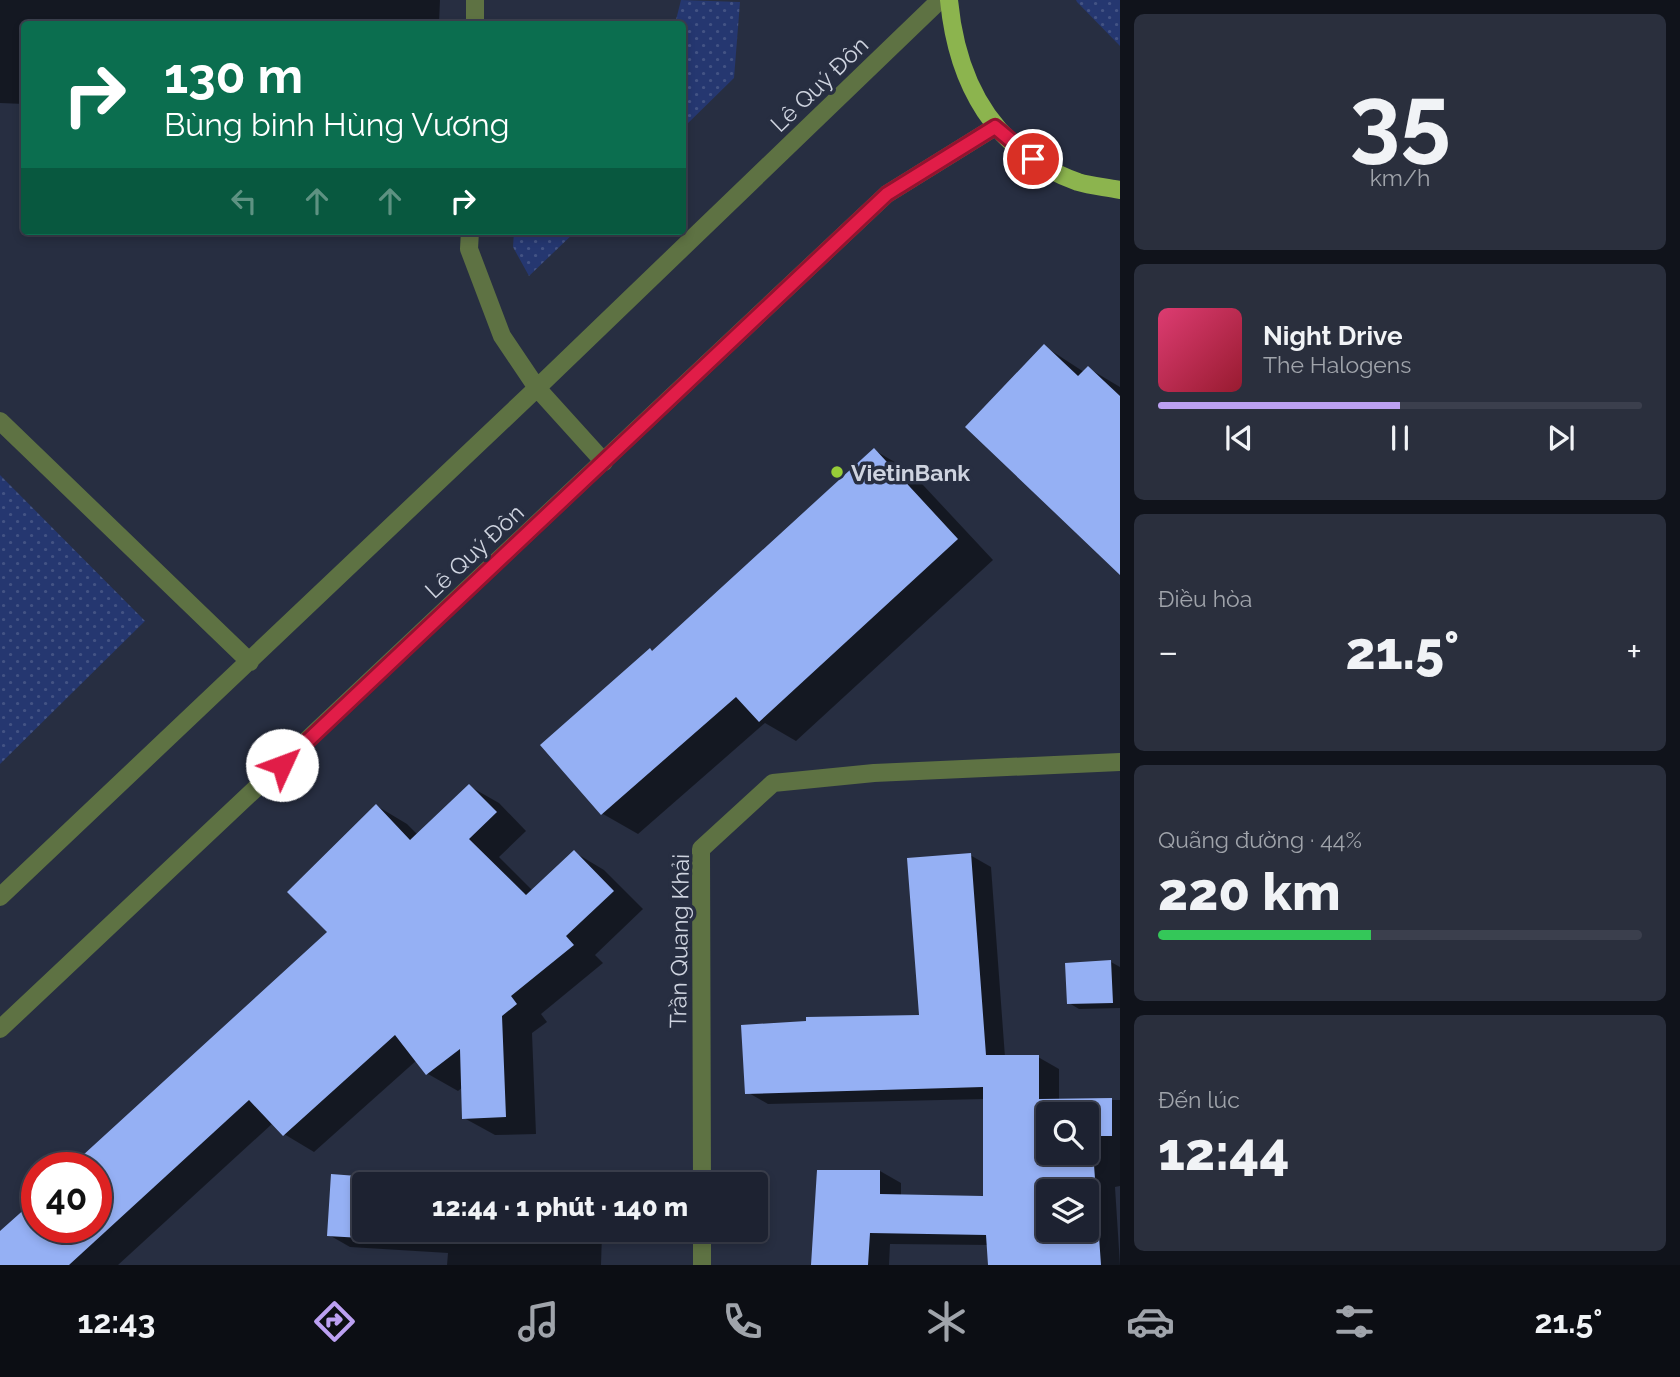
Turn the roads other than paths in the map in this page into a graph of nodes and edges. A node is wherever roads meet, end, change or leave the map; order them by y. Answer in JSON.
{"nodes":[{"id":1,"x":475,"y":0,"type":"edge"},
{"id":2,"x":940,"y":0,"type":"edge"},
{"id":3,"x":949,"y":0,"type":"edge"},
{"id":4,"x":475,"y":21,"type":"edge"},
{"id":5,"x":995,"y":127,"type":"junction"},
{"id":6,"x":1120,"y":190,"type":"edge"},
{"id":7,"x":470,"y":235,"type":"edge"},
{"id":8,"x":537,"y":388,"type":"junction"},
{"id":9,"x":0,"y":421,"type":"edge"},
{"id":10,"x":604,"y":462,"type":"junction"},
{"id":11,"x":250,"y":662,"type":"junction"},
{"id":12,"x":1120,"y":762,"type":"edge"},
{"id":13,"x":0,"y":897,"type":"edge"},
{"id":14,"x":0,"y":1029,"type":"edge"},
{"id":15,"x":702,"y":1172,"type":"edge"},
{"id":16,"x":702,"y":1242,"type":"edge"},
{"id":17,"x":702,"y":1265,"type":"edge"}],
"edges":[{"from":1,"to":4,"type":"street"},
{"from":2,"to":8,"type":"street","name":"Lê Quý Đôn"},
{"from":3,"to":5,"type":"main road"},
{"from":5,"to":6,"type":"main road"},
{"from":5,"to":10,"type":"street","name":"Lê Quý Đôn"},
{"from":7,"to":8,"type":"street"},
{"from":8,"to":10,"type":"street"},
{"from":8,"to":11,"type":"street","name":"Lê Quý Đôn"},
{"from":9,"to":11,"type":"street"},
{"from":10,"to":14,"type":"street","name":"Lê Quý Đôn"},
{"from":11,"to":13,"type":"street","name":"Lê Quý Đôn"},
{"from":12,"to":15,"type":"street","name":"Trần Quang Khải"},
{"from":16,"to":17,"type":"street"}]}
